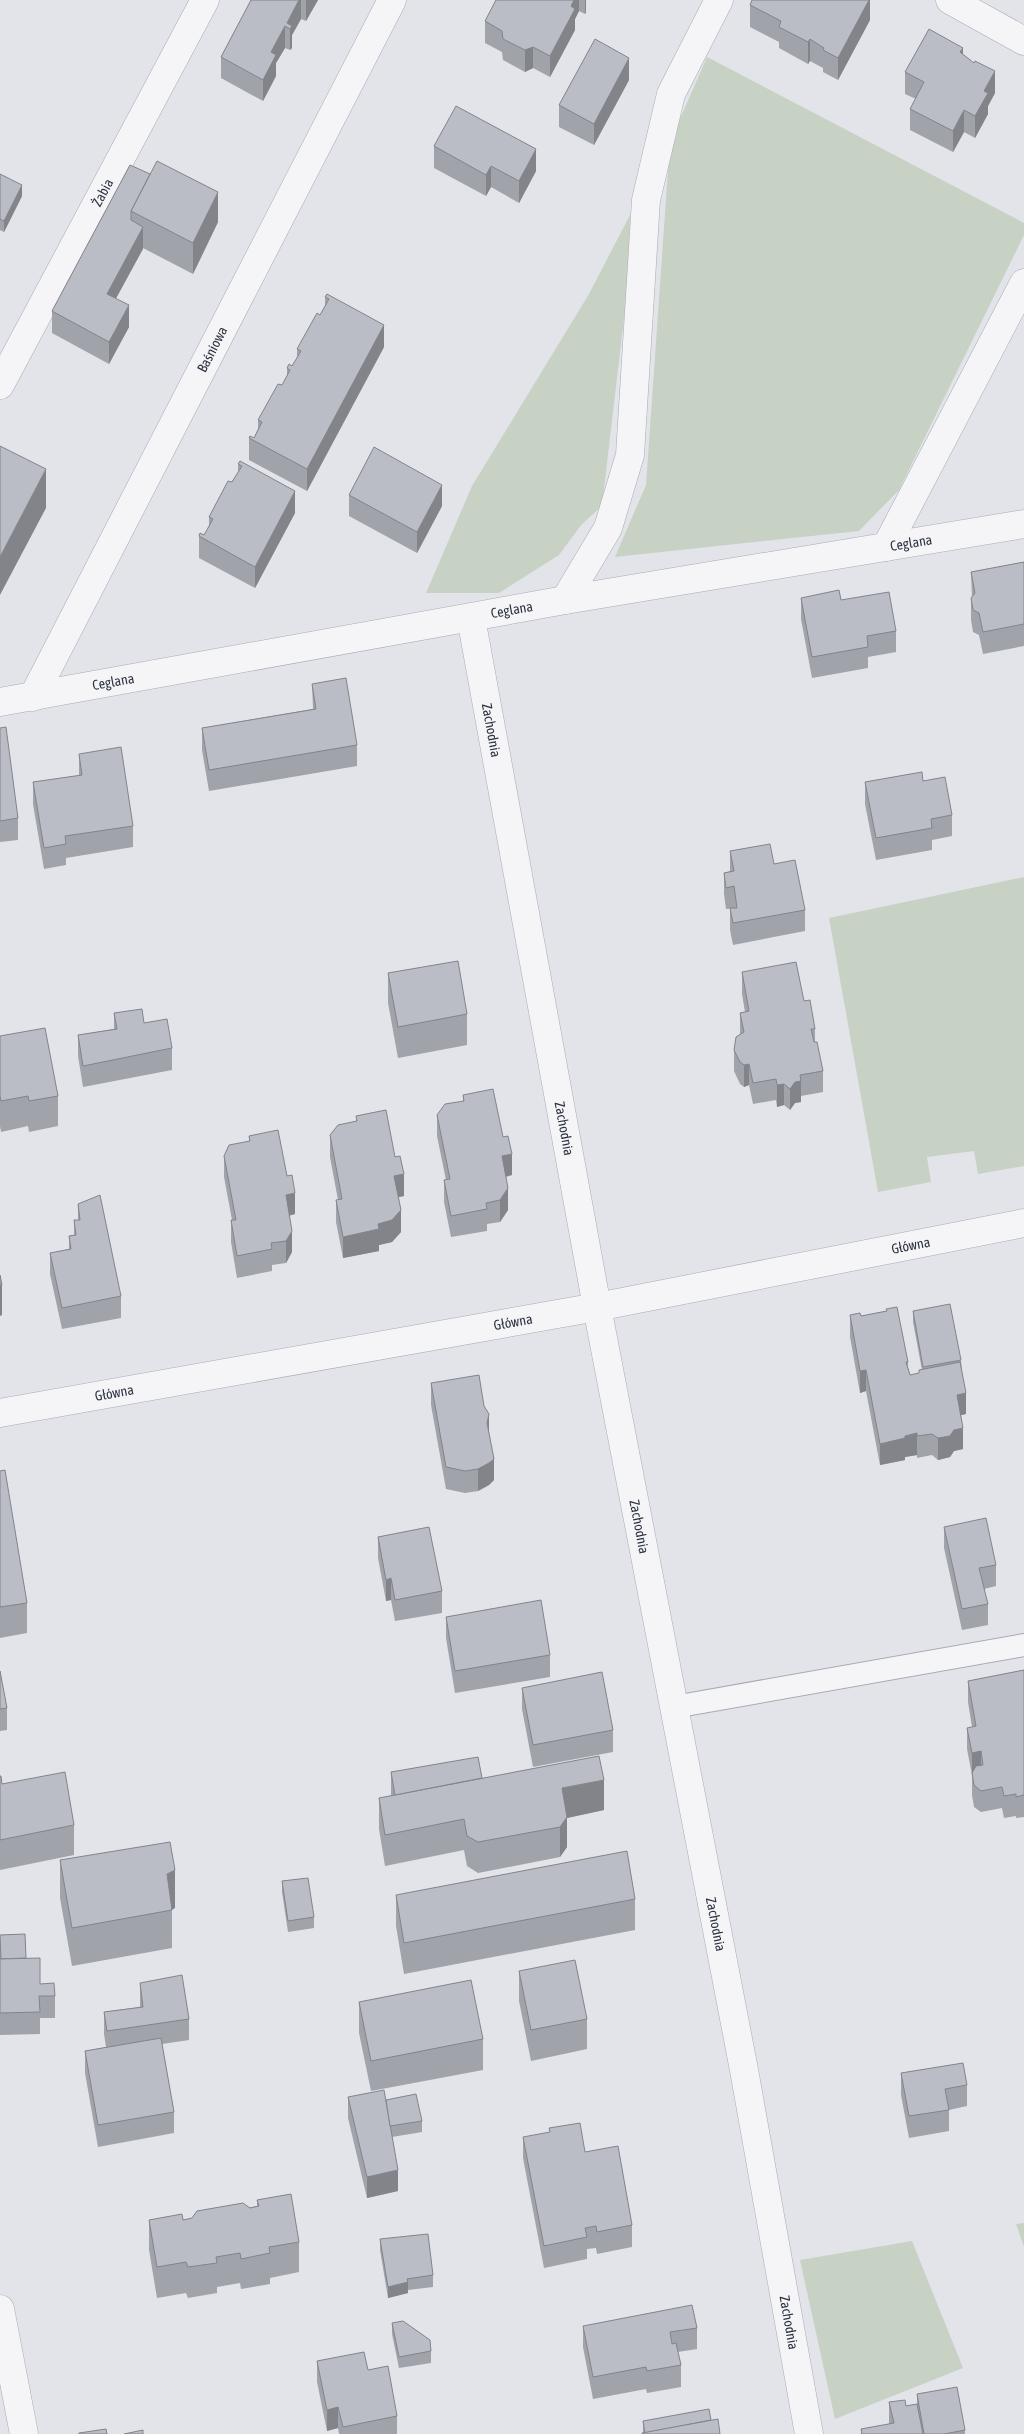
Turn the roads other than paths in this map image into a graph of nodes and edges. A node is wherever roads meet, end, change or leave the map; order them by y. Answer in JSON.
{"nodes":[{"id":1,"x":205,"y":0,"type":"edge"},
{"id":2,"x":392,"y":0,"type":"edge"},
{"id":3,"x":719,"y":0,"type":"edge"},
{"id":4,"x":950,"y":0,"type":"edge"},
{"id":5,"x":1024,"y":41,"type":"edge"},
{"id":6,"x":1024,"y":283,"type":"edge"},
{"id":7,"x":0,"y":385,"type":"edge"},
{"id":8,"x":1024,"y":524,"type":"edge"},
{"id":9,"x":886,"y":547,"type":"junction"},
{"id":10,"x":565,"y":600,"type":"junction"},
{"id":11,"x":471,"y":618,"type":"junction"},
{"id":12,"x":33,"y":697,"type":"junction"},
{"id":13,"x":0,"y":702,"type":"edge"},
{"id":14,"x":1024,"y":1223,"type":"edge"},
{"id":15,"x":597,"y":1307,"type":"junction"},
{"id":16,"x":0,"y":1413,"type":"edge"},
{"id":17,"x":1024,"y":1646,"type":"edge"},
{"id":18,"x":674,"y":1707,"type":"junction"},
{"id":19,"x":0,"y":2309,"type":"edge"},
{"id":20,"x":24,"y":2434,"type":"edge"},
{"id":21,"x":809,"y":2434,"type":"edge"}],
"edges":[{"from":1,"to":7,"type":"street","name":"Żabia"},
{"from":2,"to":12,"type":"street","name":"Baśniowa"},
{"from":3,"to":10,"type":"street"},
{"from":4,"to":5,"type":"street"},
{"from":6,"to":9,"type":"street"},
{"from":8,"to":9,"type":"street","name":"Ceglana"},
{"from":9,"to":10,"type":"street","name":"Ceglana"},
{"from":10,"to":11,"type":"street","name":"Ceglana"},
{"from":11,"to":12,"type":"street","name":"Ceglana"},
{"from":11,"to":15,"type":"street","name":"Zachodnia"},
{"from":12,"to":13,"type":"street","name":"Ceglana"},
{"from":14,"to":15,"type":"street","name":"Główna"},
{"from":15,"to":16,"type":"street","name":"Główna"},
{"from":15,"to":18,"type":"street","name":"Zachodnia"},
{"from":17,"to":18,"type":"lane"},
{"from":18,"to":21,"type":"street","name":"Zachodnia"},
{"from":19,"to":20,"type":"street"}]}
